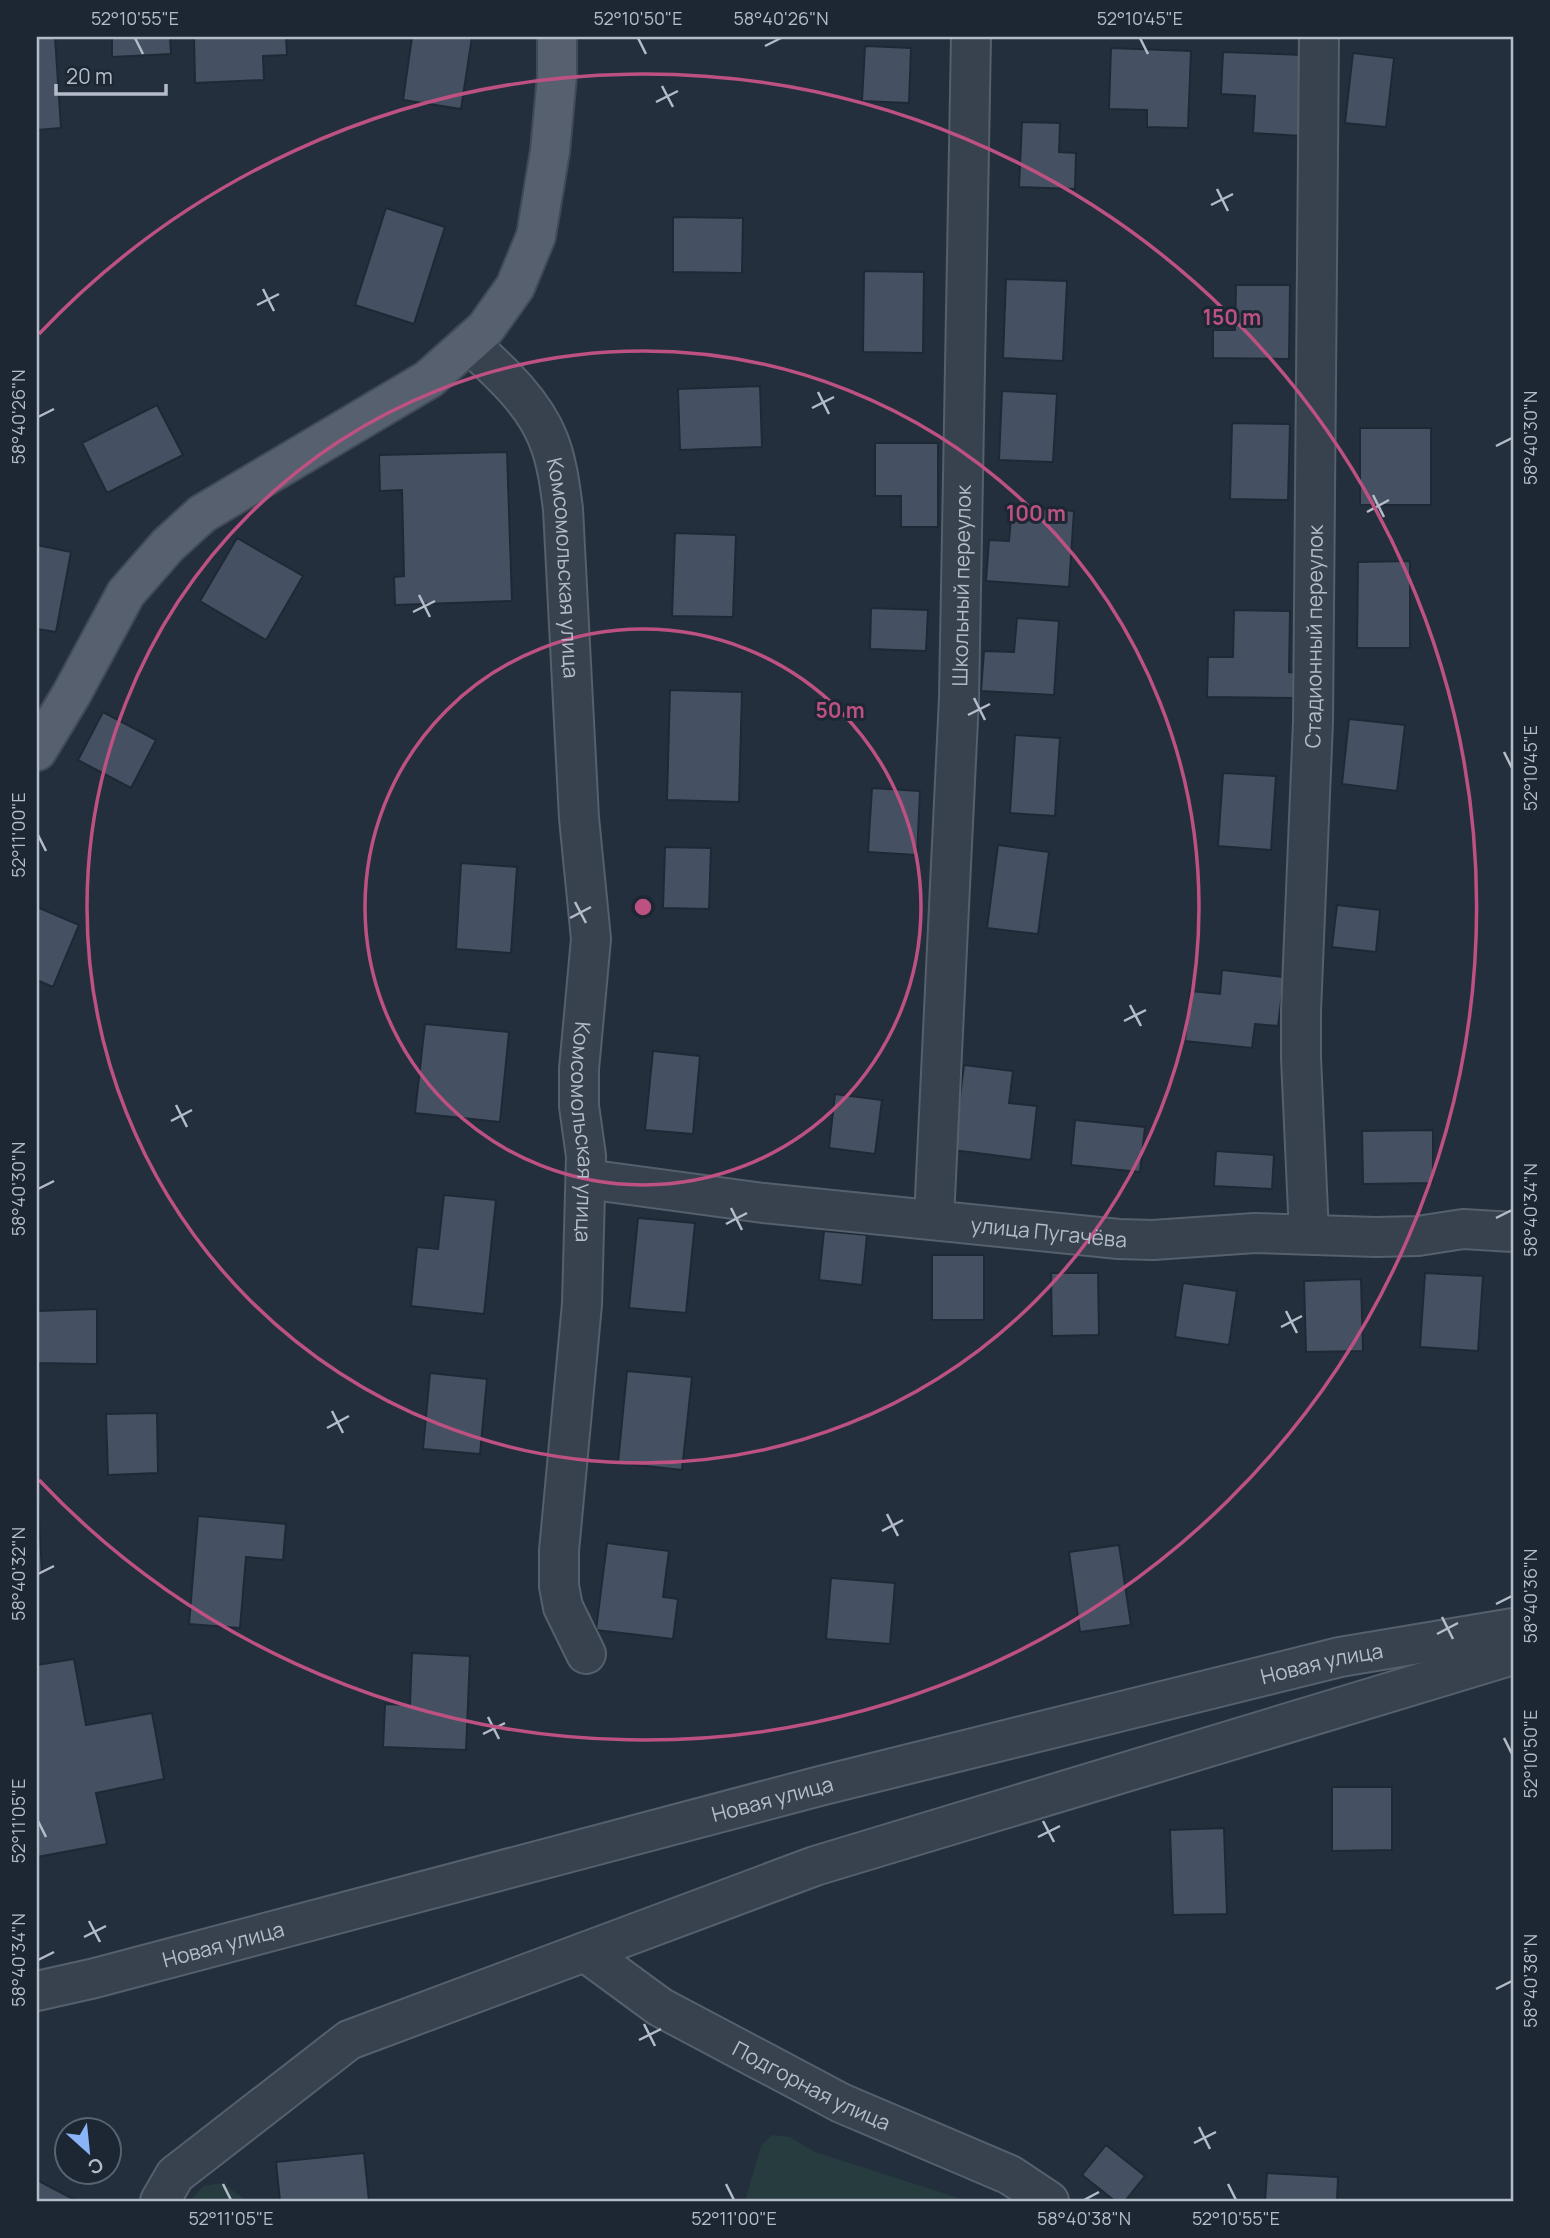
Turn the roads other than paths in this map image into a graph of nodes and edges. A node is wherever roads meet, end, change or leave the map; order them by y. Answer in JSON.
{"nodes":[{"id":1,"x":557,"y":37,"type":"edge"},
{"id":2,"x":971,"y":37,"type":"edge"},
{"id":3,"x":1319,"y":37,"type":"edge"},
{"id":4,"x":469,"y":343,"type":"junction"},
{"id":5,"x":37,"y":751,"type":"edge"},
{"id":6,"x":586,"y":1179,"type":"junction"},
{"id":7,"x":934,"y":1219,"type":"junction"},
{"id":8,"x":1513,"y":1232,"type":"edge"},
{"id":9,"x":1309,"y":1234,"type":"junction"},
{"id":10,"x":1513,"y":1628,"type":"edge"},
{"id":11,"x":586,"y":1654,"type":"dead end"},
{"id":12,"x":1513,"y":1655,"type":"edge"},
{"id":13,"x":585,"y":1952,"type":"junction"},
{"id":14,"x":37,"y":1991,"type":"edge"},
{"id":15,"x":160,"y":2201,"type":"edge"},
{"id":16,"x":1049,"y":2201,"type":"edge"}],
"edges":[{"from":1,"to":4,"type":"main road"},
{"from":2,"to":7,"type":"street","name":"Школьный переулок"},
{"from":3,"to":9,"type":"street","name":"Стадионный переулок"},
{"from":4,"to":5,"type":"main road"},
{"from":4,"to":6,"type":"street","name":"Комсомольская улица"},
{"from":6,"to":7,"type":"street","name":"улица Пугачёва"},
{"from":6,"to":11,"type":"street","name":"Комсомольская улица"},
{"from":7,"to":9,"type":"street","name":"улица Пугачёва"},
{"from":8,"to":9,"type":"street","name":"улица Пугачёва"},
{"from":10,"to":14,"type":"street","name":"Новая улица"},
{"from":12,"to":13,"type":"street","name":"Новая улица"},
{"from":13,"to":15,"type":"street","name":"Новая улица"},
{"from":13,"to":16,"type":"street","name":"Подгорная улица"}]}
